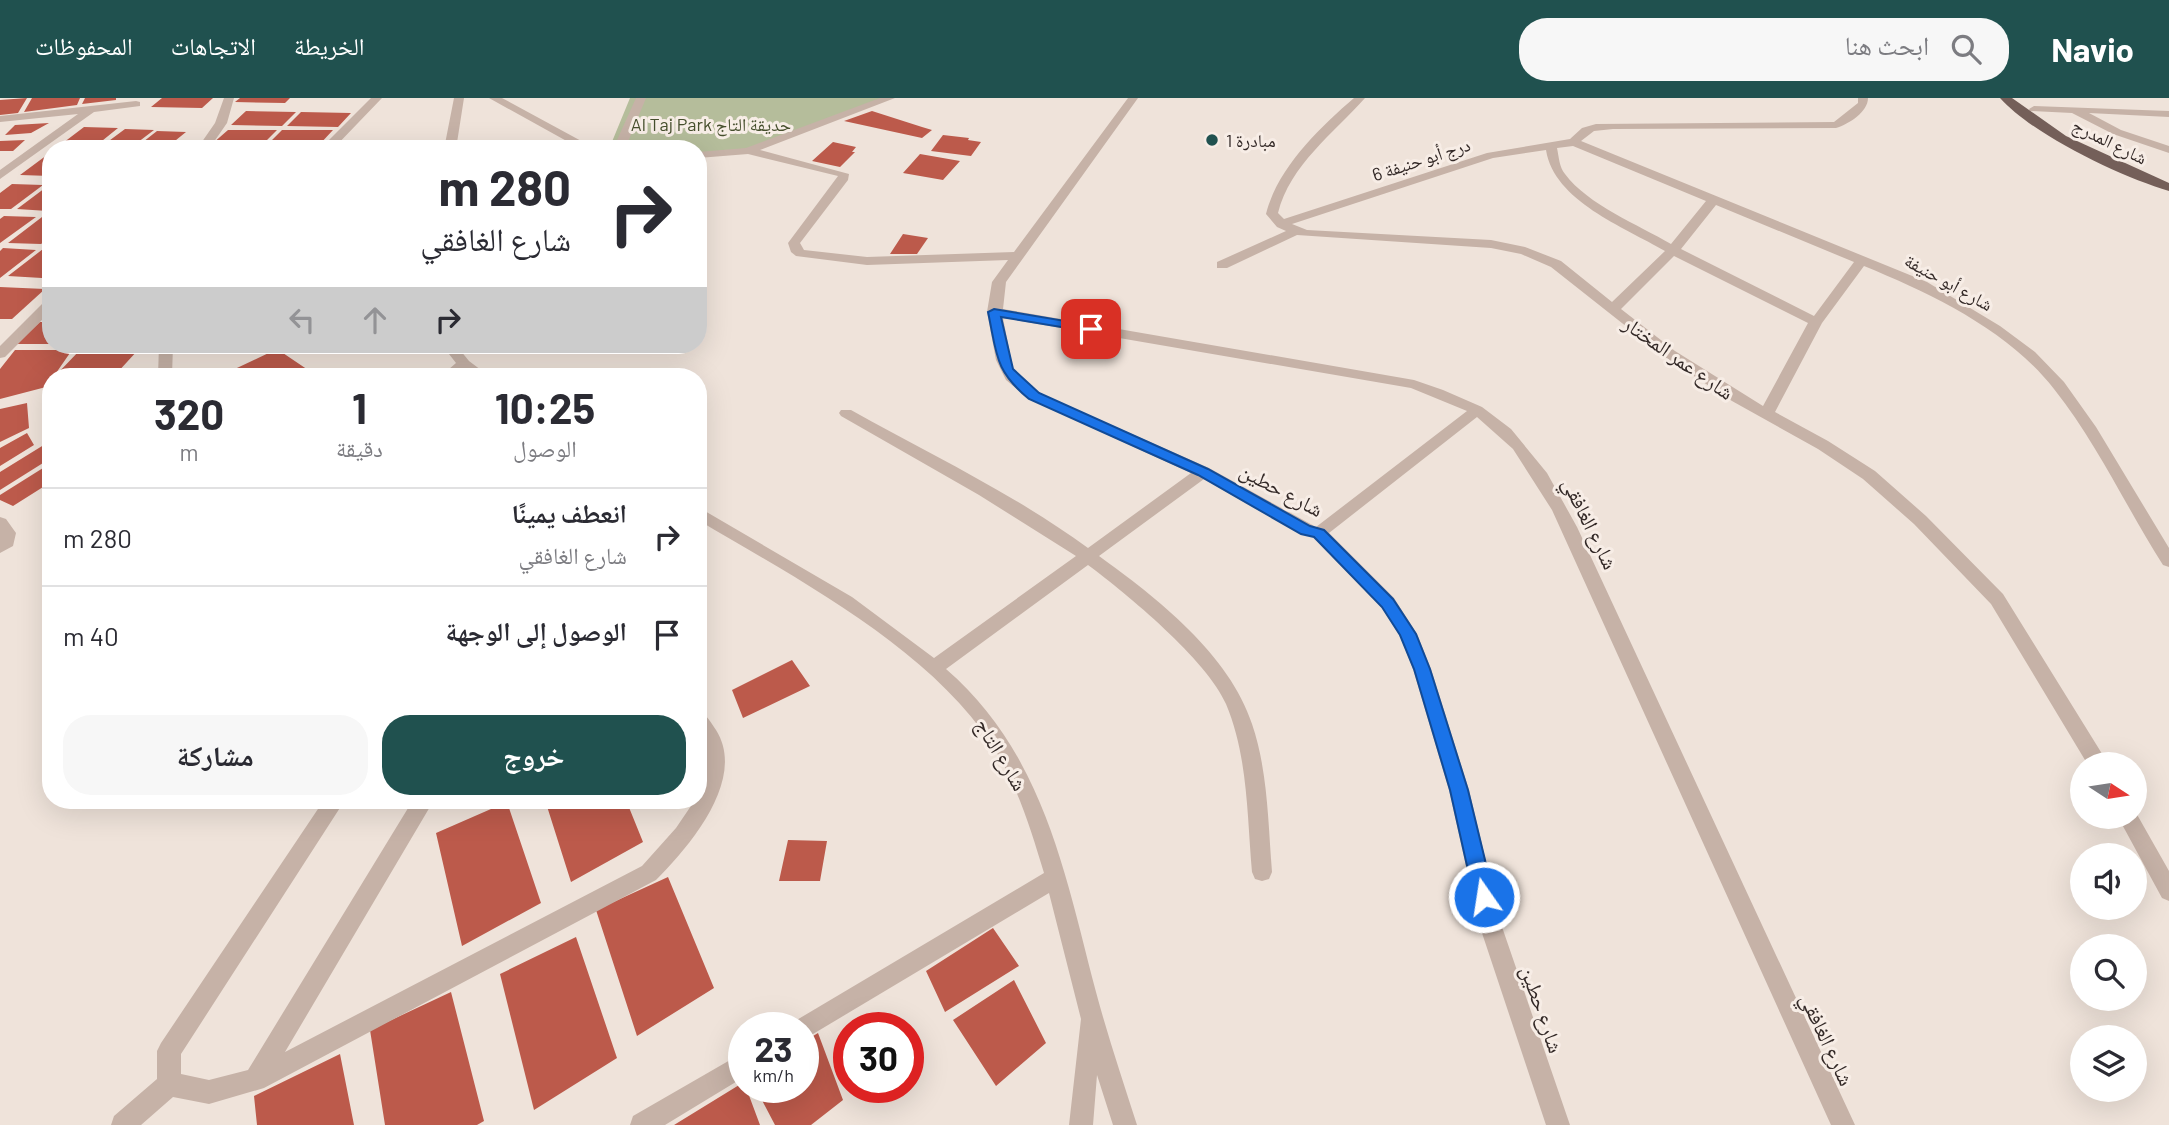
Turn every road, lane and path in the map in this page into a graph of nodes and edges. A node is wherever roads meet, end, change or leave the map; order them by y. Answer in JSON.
{"nodes":[{"id":1,"x":229,"y":98,"type":"edge"},
{"id":2,"x":377,"y":98,"type":"edge"},
{"id":3,"x":459,"y":98,"type":"edge"},
{"id":4,"x":494,"y":98,"type":"edge"},
{"id":5,"x":641,"y":98,"type":"edge"},
{"id":6,"x":1133,"y":98,"type":"edge"},
{"id":7,"x":1360,"y":98,"type":"edge"},
{"id":8,"x":1863,"y":98,"type":"edge"},
{"id":9,"x":2005,"y":98,"type":"edge"},
{"id":10,"x":886,"y":99,"type":"edge"},
{"id":11,"x":136,"y":104,"type":"dead end"},
{"id":12,"x":2020,"y":104,"type":"edge"},
{"id":13,"x":93,"y":108,"type":"junction"},
{"id":14,"x":2072,"y":108,"type":"junction"},
{"id":15,"x":2034,"y":110,"type":"junction"},
{"id":16,"x":2169,"y":114,"type":"edge"},
{"id":17,"x":0,"y":119,"type":"edge"},
{"id":18,"x":49,"y":140,"type":"edge"},
{"id":19,"x":209,"y":140,"type":"edge"},
{"id":20,"x":335,"y":140,"type":"edge"},
{"id":21,"x":452,"y":140,"type":"edge"},
{"id":22,"x":573,"y":140,"type":"edge"},
{"id":23,"x":623,"y":140,"type":"edge"},
{"id":24,"x":1574,"y":142,"type":"junction"},
{"id":25,"x":1551,"y":144,"type":"junction"},
{"id":26,"x":42,"y":145,"type":"edge"},
{"id":27,"x":2169,"y":150,"type":"edge"},
{"id":28,"x":748,"y":151,"type":"junction"},
{"id":29,"x":707,"y":154,"type":"edge"},
{"id":30,"x":0,"y":175,"type":"edge"},
{"id":31,"x":2169,"y":178,"type":"edge"},
{"id":32,"x":2169,"y":187,"type":"edge"},
{"id":33,"x":1716,"y":198,"type":"junction"},
{"id":34,"x":1288,"y":228,"type":"junction"},
{"id":35,"x":1673,"y":250,"type":"junction"},
{"id":36,"x":1017,"y":256,"type":"junction"},
{"id":37,"x":1861,"y":260,"type":"junction"},
{"id":38,"x":1222,"y":265,"type":"dead end"},
{"id":39,"x":1612,"y":310,"type":"junction"},
{"id":40,"x":42,"y":312,"type":"edge"},
{"id":41,"x":994,"y":312,"type":"junction"},
{"id":42,"x":1816,"y":322,"type":"junction"},
{"id":43,"x":0,"y":354,"type":"edge"},
{"id":44,"x":456,"y":354,"type":"edge"},
{"id":45,"x":464,"y":364,"type":"junction"},
{"id":46,"x":459,"y":368,"type":"edge"},
{"id":47,"x":470,"y":368,"type":"edge"},
{"id":48,"x":1477,"y":410,"type":"junction"},
{"id":49,"x":845,"y":413,"type":"dead end"},
{"id":50,"x":1767,"y":414,"type":"junction"},
{"id":51,"x":1203,"y":472,"type":"junction"},
{"id":52,"x":707,"y":517,"type":"edge"},
{"id":53,"x":0,"y":523,"type":"edge"},
{"id":54,"x":1319,"y":533,"type":"junction"},
{"id":55,"x":3,"y":545,"type":"edge"},
{"id":56,"x":1089,"y":555,"type":"junction"},
{"id":57,"x":2169,"y":561,"type":"edge"},
{"id":58,"x":933,"y":669,"type":"junction"},
{"id":59,"x":707,"y":734,"type":"edge"},
{"id":60,"x":2091,"y":752,"type":"edge"},
{"id":61,"x":707,"y":793,"type":"edge"},
{"id":62,"x":329,"y":809,"type":"edge"},
{"id":63,"x":419,"y":809,"type":"edge"},
{"id":64,"x":699,"y":809,"type":"edge"},
{"id":65,"x":2135,"y":830,"type":"edge"},
{"id":66,"x":1262,"y":873,"type":"dead end"},
{"id":67,"x":1055,"y":878,"type":"junction"},
{"id":68,"x":2169,"y":891,"type":"edge"},
{"id":69,"x":1091,"y":1014,"type":"junction"},
{"id":70,"x":819,"y":1018,"type":"edge"},
{"id":71,"x":728,"y":1074,"type":"edge"},
{"id":72,"x":256,"y":1080,"type":"junction"},
{"id":73,"x":169,"y":1084,"type":"junction"},
{"id":74,"x":123,"y":1125,"type":"edge"},
{"id":75,"x":642,"y":1125,"type":"edge"},
{"id":76,"x":1081,"y":1125,"type":"edge"},
{"id":77,"x":1125,"y":1125,"type":"edge"},
{"id":78,"x":1558,"y":1125,"type":"edge"},
{"id":79,"x":1843,"y":1125,"type":"edge"}],
"edges":[{"from":1,"to":19,"type":"street"},
{"from":2,"to":20,"type":"street"},
{"from":3,"to":21,"type":"street"},
{"from":4,"to":22,"type":"street"},
{"from":5,"to":23,"type":"street"},
{"from":6,"to":36,"type":"street","name":"شارع حطين"},
{"from":7,"to":34,"type":"street"},
{"from":8,"to":24,"type":"street"},
{"from":9,"to":12,"type":"main road","name":"شارع المدرج"},
{"from":10,"to":28,"type":"street"},
{"from":11,"to":13,"type":"street"},
{"from":12,"to":15,"type":"main road"},
{"from":12,"to":32,"type":"main road","name":"شارع المدرج"},
{"from":13,"to":17,"type":"street"},
{"from":13,"to":18,"type":"street"},
{"from":14,"to":15,"type":"street"},
{"from":14,"to":16,"type":"street"},
{"from":14,"to":27,"type":"street"},
{"from":15,"to":31,"type":"main road"},
{"from":24,"to":25,"type":"street","name":"درج أبو حنيفة 6"},
{"from":24,"to":33,"type":"street","name":"شارع أبو حنيفة"},
{"from":25,"to":34,"type":"street","name":"درج أبو حنيفة 6"},
{"from":25,"to":35,"type":"street"},
{"from":26,"to":30,"type":"street"},
{"from":28,"to":29,"type":"street"},
{"from":28,"to":36,"type":"street"},
{"from":33,"to":35,"type":"street"},
{"from":33,"to":37,"type":"street","name":"شارع أبو حنيفة"},
{"from":34,"to":38,"type":"street","name":"درج أبو حنيفة 6"},
{"from":34,"to":39,"type":"street","name":"شارع عمر المختار"},
{"from":35,"to":39,"type":"street"},
{"from":35,"to":42,"type":"street"},
{"from":36,"to":41,"type":"street","name":"شارع حطين"},
{"from":37,"to":42,"type":"street"},
{"from":37,"to":57,"type":"street","name":"شارع أبو حنيفة"},
{"from":39,"to":50,"type":"street","name":"شارع عمر المختار"},
{"from":40,"to":43,"type":"street"},
{"from":41,"to":48,"type":"street","name":"شارع الغافقي"},
{"from":41,"to":51,"type":"street","name":"شارع حطين"},
{"from":42,"to":50,"type":"street"},
{"from":44,"to":45,"type":"street"},
{"from":45,"to":46,"type":"street"},
{"from":45,"to":47,"type":"street"},
{"from":48,"to":54,"type":"street"},
{"from":48,"to":79,"type":"street","name":"شارع الغافقي"},
{"from":49,"to":56,"type":"street"},
{"from":50,"to":60,"type":"street","name":"شارع عمر المختار"},
{"from":51,"to":54,"type":"street","name":"شارع حطين"},
{"from":51,"to":56,"type":"street"},
{"from":52,"to":58,"type":"street","name":"شارع التاج"},
{"from":53,"to":55,"type":"street"},
{"from":54,"to":78,"type":"street","name":"شارع حطين"},
{"from":56,"to":58,"type":"street"},
{"from":56,"to":66,"type":"street"},
{"from":58,"to":67,"type":"street","name":"شارع التاج"},
{"from":59,"to":61,"type":"street"},
{"from":62,"to":73,"type":"street"},
{"from":63,"to":72,"type":"street"},
{"from":64,"to":72,"type":"street"},
{"from":65,"to":68,"type":"street"},
{"from":67,"to":69,"type":"street","name":"شارع التاج"},
{"from":67,"to":70,"type":"street"},
{"from":69,"to":76,"type":"street"},
{"from":69,"to":77,"type":"street","name":"شارع التاج"},
{"from":71,"to":75,"type":"street"},
{"from":72,"to":73,"type":"street"},
{"from":73,"to":74,"type":"street"}]}
